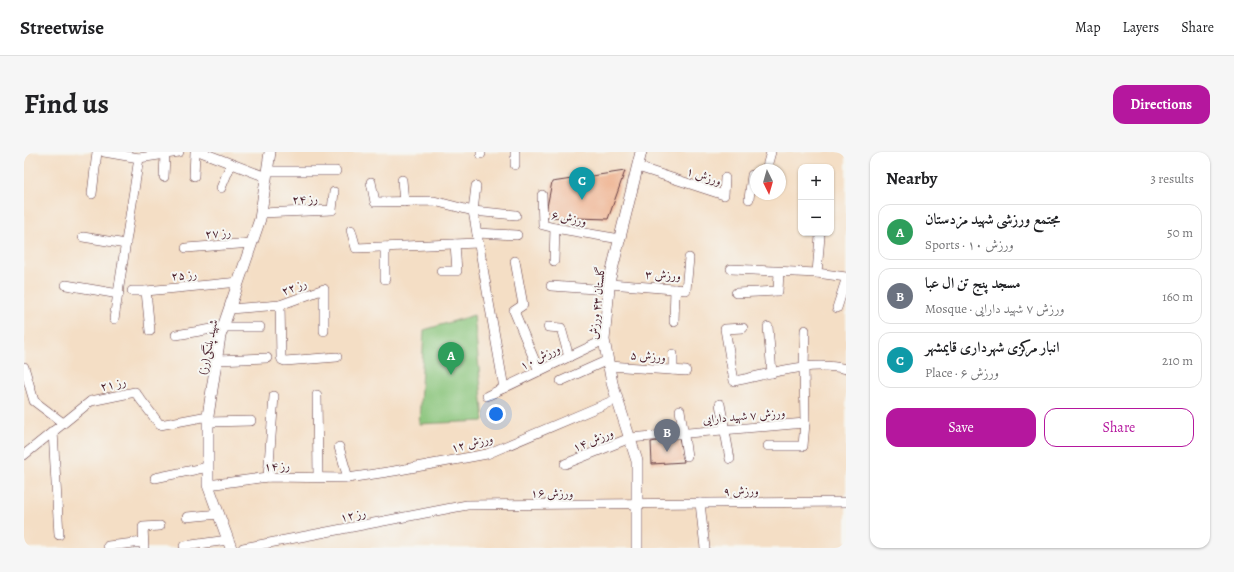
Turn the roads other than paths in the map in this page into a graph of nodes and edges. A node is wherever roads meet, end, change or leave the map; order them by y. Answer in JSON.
{"nodes":[{"id":1,"x":97,"y":152,"type":"edge"},
{"id":2,"x":104,"y":152,"type":"edge"},
{"id":3,"x":179,"y":152,"type":"edge"},
{"id":4,"x":195,"y":152,"type":"edge"},
{"id":5,"x":201,"y":152,"type":"edge"},
{"id":6,"x":270,"y":152,"type":"edge"},
{"id":7,"x":515,"y":152,"type":"edge"},
{"id":8,"x":641,"y":152,"type":"edge"},
{"id":9,"x":771,"y":152,"type":"edge"},
{"id":10,"x":165,"y":154,"type":"junction"},
{"id":11,"x":139,"y":158,"type":"junction"},
{"id":12,"x":231,"y":164,"type":"junction"},
{"id":13,"x":768,"y":164,"type":"edge"},
{"id":14,"x":515,"y":165,"type":"dead end"},
{"id":15,"x":638,"y":167,"type":"junction"},
{"id":16,"x":336,"y":171,"type":"dead end"},
{"id":17,"x":267,"y":174,"type":"junction"},
{"id":18,"x":194,"y":176,"type":"dead end"},
{"id":19,"x":164,"y":177,"type":"dead end"},
{"id":20,"x":726,"y":178,"type":"dead end"},
{"id":21,"x":402,"y":180,"type":"dead end"},
{"id":22,"x":371,"y":182,"type":"dead end"},
{"id":23,"x":476,"y":186,"type":"dead end"},
{"id":24,"x":221,"y":188,"type":"dead end"},
{"id":25,"x":750,"y":191,"type":"edge"},
{"id":26,"x":334,"y":192,"type":"dead end"},
{"id":27,"x":92,"y":194,"type":"dead end"},
{"id":28,"x":542,"y":195,"type":"dead end"},
{"id":29,"x":749,"y":199,"type":"dead end"},
{"id":30,"x":404,"y":202,"type":"junction"},
{"id":31,"x":473,"y":211,"type":"junction"},
{"id":32,"x":261,"y":213,"type":"junction"},
{"id":33,"x":516,"y":215,"type":"dead end"},
{"id":34,"x":555,"y":228,"type":"junction"},
{"id":35,"x":351,"y":230,"type":"dead end"},
{"id":36,"x":477,"y":233,"type":"junction"},
{"id":37,"x":517,"y":235,"type":"dead end"},
{"id":38,"x":820,"y":236,"type":"dead end"},
{"id":39,"x":83,"y":237,"type":"dead end"},
{"id":40,"x":620,"y":239,"type":"junction"},
{"id":41,"x":252,"y":243,"type":"junction"},
{"id":42,"x":478,"y":243,"type":"junction"},
{"id":43,"x":126,"y":244,"type":"junction"},
{"id":44,"x":455,"y":244,"type":"junction"},
{"id":45,"x":385,"y":247,"type":"junction"},
{"id":46,"x":186,"y":248,"type":"dead end"},
{"id":47,"x":689,"y":258,"type":"dead end"},
{"id":48,"x":515,"y":261,"type":"dead end"},
{"id":49,"x":554,"y":261,"type":"dead end"},
{"id":50,"x":731,"y":269,"type":"dead end"},
{"id":51,"x":441,"y":271,"type":"dead end"},
{"id":52,"x":779,"y":272,"type":"junction"},
{"id":53,"x":817,"y":273,"type":"junction"},
{"id":54,"x":846,"y":278,"type":"edge"},
{"id":55,"x":385,"y":279,"type":"dead end"},
{"id":56,"x":239,"y":282,"type":"junction"},
{"id":57,"x":66,"y":285,"type":"dead end"},
{"id":58,"x":551,"y":286,"type":"dead end"},
{"id":59,"x":609,"y":287,"type":"junction"},
{"id":60,"x":675,"y":289,"type":"junction"},
{"id":61,"x":132,"y":291,"type":"dead end"},
{"id":62,"x":146,"y":291,"type":"junction"},
{"id":63,"x":736,"y":292,"type":"dead end"},
{"id":64,"x":119,"y":294,"type":"junction"},
{"id":65,"x":280,"y":305,"type":"junction"},
{"id":66,"x":837,"y":308,"type":"dead end"},
{"id":67,"x":230,"y":309,"type":"junction"},
{"id":68,"x":114,"y":319,"type":"dead end"},
{"id":69,"x":674,"y":322,"type":"dead end"},
{"id":70,"x":224,"y":326,"type":"junction"},
{"id":71,"x":260,"y":327,"type":"dead end"},
{"id":72,"x":548,"y":327,"type":"dead end"},
{"id":73,"x":768,"y":327,"type":"dead end"},
{"id":74,"x":743,"y":328,"type":"dead end"},
{"id":75,"x":805,"y":330,"type":"dead end"},
{"id":76,"x":150,"y":331,"type":"dead end"},
{"id":77,"x":324,"y":331,"type":"dead end"},
{"id":78,"x":176,"y":335,"type":"dead end"},
{"id":79,"x":604,"y":340,"type":"junction"},
{"id":80,"x":673,"y":354,"type":"dead end"},
{"id":81,"x":569,"y":357,"type":"junction"},
{"id":82,"x":267,"y":358,"type":"dead end"},
{"id":83,"x":337,"y":358,"type":"dead end"},
{"id":84,"x":217,"y":360,"type":"junction"},
{"id":85,"x":609,"y":363,"type":"junction"},
{"id":86,"x":24,"y":367,"type":"edge"},
{"id":87,"x":804,"y":367,"type":"junction"},
{"id":88,"x":846,"y":369,"type":"edge"},
{"id":89,"x":673,"y":370,"type":"junction"},
{"id":90,"x":539,"y":371,"type":"junction"},
{"id":91,"x":686,"y":371,"type":"dead end"},
{"id":92,"x":772,"y":373,"type":"junction"},
{"id":93,"x":561,"y":380,"type":"dead end"},
{"id":94,"x":504,"y":388,"type":"junction"},
{"id":95,"x":317,"y":395,"type":"dead end"},
{"id":96,"x":274,"y":396,"type":"dead end"},
{"id":97,"x":487,"y":396,"type":"dead end"},
{"id":98,"x":617,"y":399,"type":"junction"},
{"id":99,"x":720,"y":404,"type":"dead end"},
{"id":100,"x":680,"y":410,"type":"dead end"},
{"id":101,"x":208,"y":419,"type":"junction"},
{"id":102,"x":251,"y":421,"type":"dead end"},
{"id":103,"x":63,"y":423,"type":"junction"},
{"id":104,"x":805,"y":423,"type":"junction"},
{"id":105,"x":725,"y":430,"type":"junction"},
{"id":106,"x":53,"y":431,"type":"junction"},
{"id":107,"x":684,"y":434,"type":"junction"},
{"id":108,"x":630,"y":438,"type":"junction"},
{"id":109,"x":768,"y":446,"type":"dead end"},
{"id":110,"x":339,"y":448,"type":"dead end"},
{"id":111,"x":24,"y":455,"type":"edge"},
{"id":112,"x":687,"y":456,"type":"dead end"},
{"id":113,"x":730,"y":459,"type":"dead end"},
{"id":114,"x":565,"y":464,"type":"dead end"},
{"id":115,"x":208,"y":467,"type":"junction"},
{"id":116,"x":268,"y":477,"type":"junction"},
{"id":117,"x":318,"y":477,"type":"junction"},
{"id":118,"x":155,"y":478,"type":"dead end"},
{"id":119,"x":348,"y":478,"type":"junction"},
{"id":120,"x":208,"y":485,"type":"junction"},
{"id":121,"x":846,"y":502,"type":"edge"},
{"id":122,"x":637,"y":504,"type":"junction"},
{"id":123,"x":700,"y":504,"type":"junction"},
{"id":124,"x":467,"y":505,"type":"joint"},
{"id":125,"x":219,"y":514,"type":"junction"},
{"id":126,"x":187,"y":517,"type":"dead end"},
{"id":127,"x":160,"y":526,"type":"dead end"},
{"id":128,"x":59,"y":535,"type":"dead end"},
{"id":129,"x":230,"y":544,"type":"edge"},
{"id":130,"x":144,"y":545,"type":"edge"},
{"id":131,"x":108,"y":546,"type":"dead end"},
{"id":132,"x":184,"y":546,"type":"dead end"},
{"id":133,"x":243,"y":548,"type":"edge"},
{"id":134,"x":637,"y":548,"type":"edge"},
{"id":135,"x":705,"y":548,"type":"edge"}],
"edges":[{"from":1,"to":27,"type":"street"},
{"from":2,"to":11,"type":"street"},
{"from":3,"to":10,"type":"street"},
{"from":4,"to":18,"type":"street"},
{"from":5,"to":12,"type":"street"},
{"from":6,"to":17,"type":"street","name":"شهید پلنگی(رز)"},
{"from":7,"to":14,"type":"street"},
{"from":8,"to":15,"type":"street","name":"گلستان ۴۳ ورزش"},
{"from":9,"to":13,"type":"street"},
{"from":10,"to":11,"type":"street"},
{"from":10,"to":19,"type":"street"},
{"from":11,"to":43,"type":"street"},
{"from":12,"to":17,"type":"street"},
{"from":12,"to":24,"type":"street"},
{"from":15,"to":20,"type":"street","name":"ورزش ۱"},
{"from":15,"to":40,"type":"street","name":"گلستان ۴۳ ورزش"},
{"from":16,"to":17,"type":"street"},
{"from":17,"to":32,"type":"street","name":"شهید پلنگی(رز)"},
{"from":21,"to":30,"type":"street"},
{"from":22,"to":30,"type":"street"},
{"from":23,"to":31,"type":"street"},
{"from":25,"to":29,"type":"street"},
{"from":26,"to":32,"type":"street","name":"رز ۲۴"},
{"from":28,"to":34,"type":"street","name":"ورزش ۶"},
{"from":30,"to":31,"type":"street"},
{"from":31,"to":33,"type":"street"},
{"from":31,"to":36,"type":"street"},
{"from":32,"to":41,"type":"street","name":"شهید پلنگی(رز)"},
{"from":34,"to":40,"type":"street","name":"ورزش ۶"},
{"from":34,"to":49,"type":"street"},
{"from":35,"to":45,"type":"street"},
{"from":36,"to":37,"type":"street"},
{"from":36,"to":42,"type":"street"},
{"from":38,"to":53,"type":"street"},
{"from":39,"to":43,"type":"street"},
{"from":40,"to":59,"type":"street","name":"گلستان ۴۳ ورزش"},
{"from":41,"to":46,"type":"street","name":"رز ۲۷"},
{"from":41,"to":56,"type":"street","name":"شهید پلنگی(رز)"},
{"from":42,"to":44,"type":"street"},
{"from":42,"to":94,"type":"street"},
{"from":43,"to":64,"type":"street"},
{"from":44,"to":45,"type":"street"},
{"from":44,"to":51,"type":"street"},
{"from":45,"to":55,"type":"street"},
{"from":47,"to":60,"type":"street","name":"ورزش ۳"},
{"from":48,"to":90,"type":"street"},
{"from":50,"to":52,"type":"street"},
{"from":52,"to":53,"type":"street"},
{"from":52,"to":63,"type":"street"},
{"from":53,"to":54,"type":"street"},
{"from":54,"to":66,"type":"street"},
{"from":56,"to":62,"type":"street","name":"رز ۲۵"},
{"from":56,"to":67,"type":"street","name":"شهید پلنگی(رز)"},
{"from":57,"to":64,"type":"street"},
{"from":58,"to":59,"type":"street","name":"ورزش ۳"},
{"from":59,"to":60,"type":"street","name":"ورزش ۳"},
{"from":59,"to":79,"type":"street","name":"گلستان ۴۳ ورزش"},
{"from":60,"to":69,"type":"street"},
{"from":61,"to":62,"type":"street","name":"رز ۲۵"},
{"from":62,"to":76,"type":"street"},
{"from":64,"to":68,"type":"street"},
{"from":65,"to":67,"type":"street","name":"رز ۲۲"},
{"from":65,"to":77,"type":"street","name":"رز ۲۲"},
{"from":65,"to":83,"type":"street"},
{"from":67,"to":70,"type":"street","name":"شهید پلنگی(رز)"},
{"from":70,"to":71,"type":"street"},
{"from":70,"to":78,"type":"street"},
{"from":70,"to":84,"type":"street","name":"شهید پلنگی(رز)"},
{"from":72,"to":81,"type":"street"},
{"from":73,"to":92,"type":"street"},
{"from":74,"to":92,"type":"street"},
{"from":75,"to":87,"type":"street"},
{"from":79,"to":81,"type":"street","name":"ورزش ۱۰"},
{"from":79,"to":85,"type":"street","name":"گلستان ۴۳ ورزش"},
{"from":80,"to":89,"type":"street"},
{"from":81,"to":90,"type":"street","name":"ورزش ۱۰"},
{"from":82,"to":84,"type":"street"},
{"from":84,"to":101,"type":"street","name":"شهید پلنگی(رز)"},
{"from":85,"to":89,"type":"street","name":"ورزش ۵"},
{"from":85,"to":93,"type":"street"},
{"from":85,"to":98,"type":"street","name":"گلستان ۴۳ ورزش"},
{"from":86,"to":103,"type":"street"},
{"from":87,"to":88,"type":"street"},
{"from":87,"to":92,"type":"street"},
{"from":87,"to":104,"type":"street"},
{"from":89,"to":91,"type":"street","name":"ورزش ۵"},
{"from":90,"to":94,"type":"street","name":"ورزش ۱۰"},
{"from":94,"to":97,"type":"street","name":"ورزش ۱۰"},
{"from":95,"to":117,"type":"street"},
{"from":96,"to":116,"type":"street"},
{"from":98,"to":108,"type":"street","name":"گلستان ۴۳ ورزش"},
{"from":98,"to":119,"type":"street","name":"ورزش ۱۲"},
{"from":99,"to":105,"type":"street"},
{"from":100,"to":107,"type":"street"},
{"from":101,"to":102,"type":"street"},
{"from":101,"to":103,"type":"street","name":"رز ۲۱"},
{"from":101,"to":115,"type":"street","name":"شهید پلنگی(رز)"},
{"from":103,"to":106,"type":"street","name":"رز ۲۱"},
{"from":104,"to":105,"type":"street","name":"ورزش ۷ شهید دارایی"},
{"from":104,"to":109,"type":"street"},
{"from":105,"to":107,"type":"street","name":"ورزش ۷ شهید دارایی"},
{"from":105,"to":113,"type":"street"},
{"from":106,"to":111,"type":"street","name":"رز ۲۱"},
{"from":106,"to":128,"type":"street"},
{"from":107,"to":108,"type":"street","name":"ورزش ۷ شهید دارایی"},
{"from":107,"to":112,"type":"street"},
{"from":108,"to":114,"type":"street","name":"ورزش ۱۴"},
{"from":108,"to":122,"type":"street","name":"گلستان ۴۳ ورزش"},
{"from":110,"to":119,"type":"street"},
{"from":115,"to":118,"type":"street"},
{"from":115,"to":120,"type":"street","name":"شهید پلنگی(رز)"},
{"from":116,"to":117,"type":"street","name":"رز ۱۴"},
{"from":116,"to":120,"type":"street","name":"رز ۱۴"},
{"from":117,"to":119,"type":"street","name":"رز ۱۴"},
{"from":120,"to":125,"type":"street","name":"شهید پلنگی(رز)"},
{"from":121,"to":123,"type":"street","name":"ورزش ۹"},
{"from":122,"to":123,"type":"street","name":"ورزش ۹"},
{"from":122,"to":124,"type":"street","name":"ورزش ۱۶"},
{"from":122,"to":134,"type":"street","name":"گلستان ۴۳ ورزش"},
{"from":123,"to":135,"type":"street"},
{"from":124,"to":133,"type":"street","name":"رز ۱۲"},
{"from":125,"to":126,"type":"street"},
{"from":125,"to":129,"type":"street","name":"شهید پلنگی(رز)"},
{"from":127,"to":130,"type":"street"},
{"from":129,"to":132,"type":"street"},
{"from":130,"to":131,"type":"street"}]}
